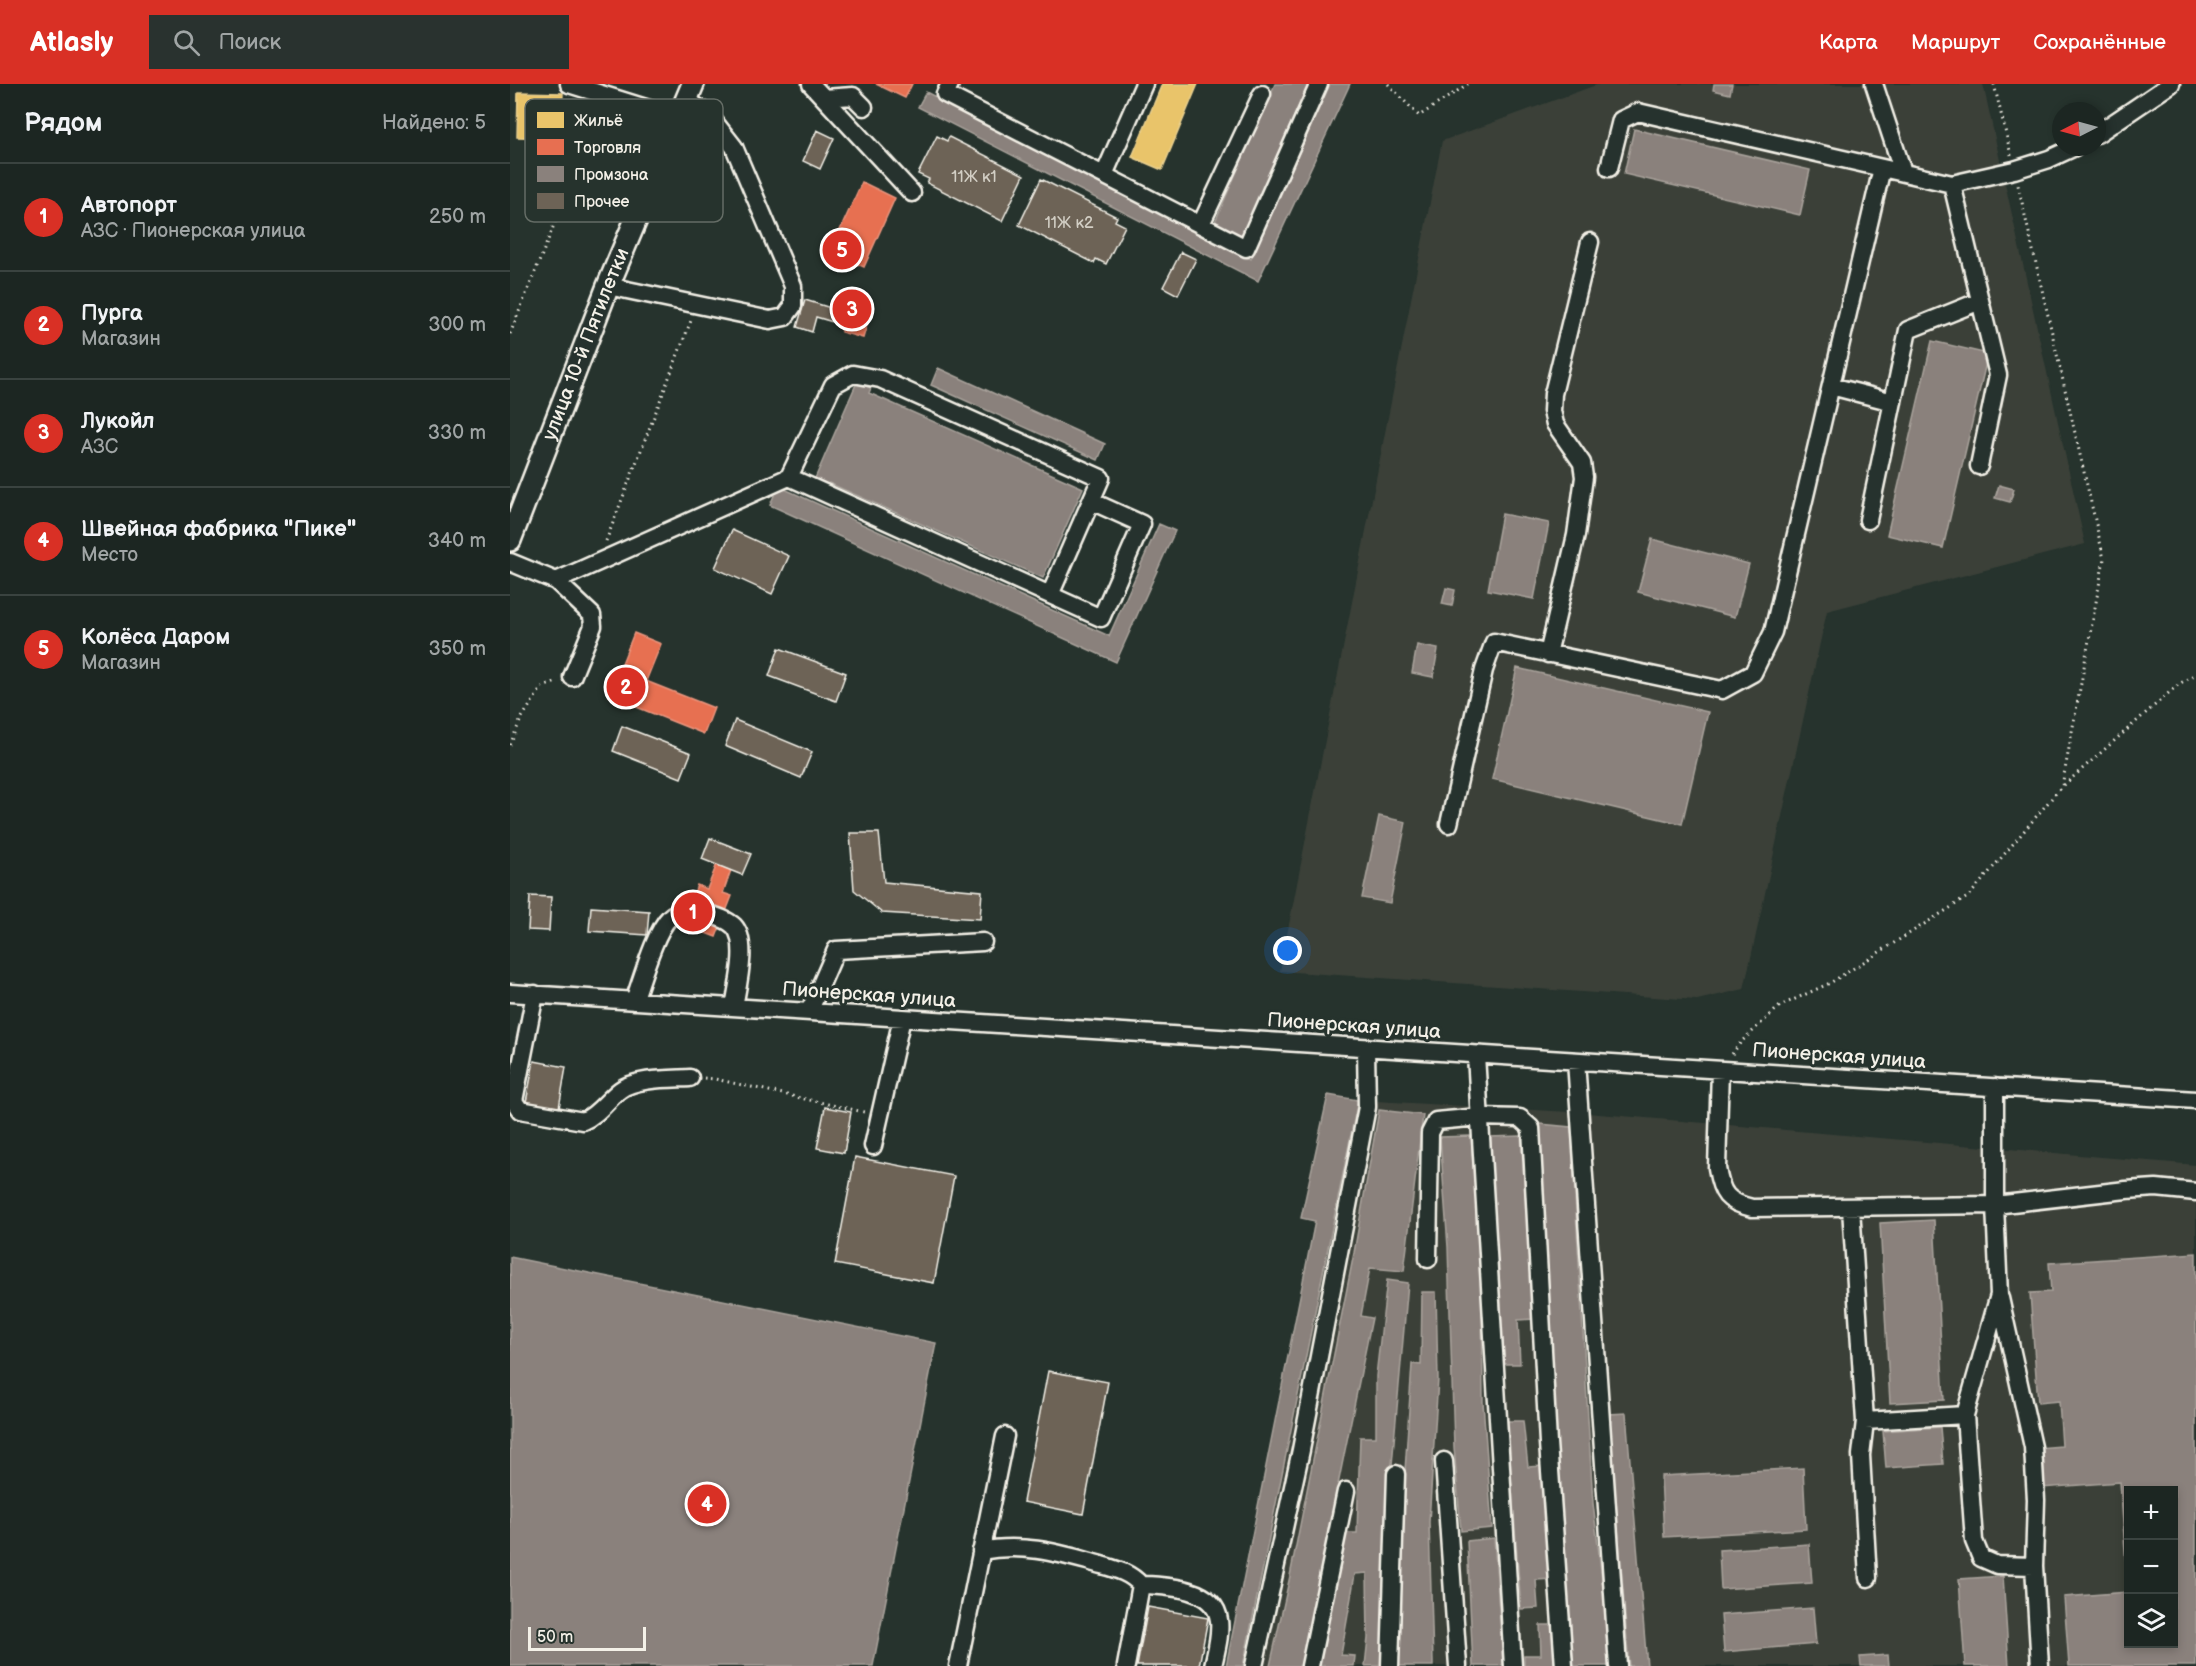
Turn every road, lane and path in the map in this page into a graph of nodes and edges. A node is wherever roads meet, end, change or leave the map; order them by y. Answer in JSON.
{"nodes":[{"id":1,"x":569,"y":84,"type":"edge"},
{"id":2,"x":811,"y":84,"type":"edge"},
{"id":3,"x":950,"y":84,"type":"edge"},
{"id":4,"x":1143,"y":84,"type":"edge"},
{"id":5,"x":1319,"y":84,"type":"edge"},
{"id":6,"x":1388,"y":84,"type":"edge"},
{"id":7,"x":1468,"y":84,"type":"edge"},
{"id":8,"x":1874,"y":84,"type":"edge"},
{"id":9,"x":1994,"y":84,"type":"edge"},
{"id":10,"x":2171,"y":84,"type":"edge"},
{"id":11,"x":1262,"y":94,"type":"dead end"},
{"id":12,"x":606,"y":96,"type":"junction"},
{"id":13,"x":858,"y":96,"type":"edge"},
{"id":14,"x":824,"y":98,"type":"junction"},
{"id":15,"x":605,"y":99,"type":"edge"},
{"id":16,"x":666,"y":99,"type":"edge"},
{"id":17,"x":2106,"y":128,"type":"edge"},
{"id":18,"x":723,"y":133,"type":"edge"},
{"id":19,"x":2056,"y":156,"type":"edge"},
{"id":20,"x":1609,"y":168,"type":"dead end"},
{"id":21,"x":1882,"y":168,"type":"junction"},
{"id":22,"x":2014,"y":170,"type":"junction"},
{"id":23,"x":1903,"y":172,"type":"junction"},
{"id":24,"x":1104,"y":175,"type":"junction"},
{"id":25,"x":1952,"y":184,"type":"junction"},
{"id":26,"x":912,"y":193,"type":"dead end"},
{"id":27,"x":555,"y":222,"type":"edge"},
{"id":28,"x":635,"y":222,"type":"edge"},
{"id":29,"x":1201,"y":225,"type":"junction"},
{"id":30,"x":1590,"y":242,"type":"dead end"},
{"id":31,"x":608,"y":286,"type":"junction"},
{"id":32,"x":1980,"y":301,"type":"junction"},
{"id":33,"x":697,"y":305,"type":"junction"},
{"id":34,"x":510,"y":334,"type":"edge"},
{"id":35,"x":1831,"y":386,"type":"junction"},
{"id":36,"x":1893,"y":402,"type":"junction"},
{"id":37,"x":1979,"y":466,"type":"dead end"},
{"id":38,"x":789,"y":477,"type":"junction"},
{"id":39,"x":1091,"y":501,"type":"junction"},
{"id":40,"x":1868,"y":520,"type":"dead end"},
{"id":41,"x":510,"y":540,"type":"edge"},
{"id":42,"x":510,"y":562,"type":"edge"},
{"id":43,"x":598,"y":563,"type":"junction"},
{"id":44,"x":556,"y":582,"type":"junction"},
{"id":45,"x":1050,"y":595,"type":"junction"},
{"id":46,"x":1548,"y":654,"type":"junction"},
{"id":47,"x":2196,"y":674,"type":"edge"},
{"id":48,"x":572,"y":677,"type":"joint"},
{"id":49,"x":510,"y":745,"type":"edge"},
{"id":50,"x":2062,"y":786,"type":"junction"},
{"id":51,"x":1449,"y":824,"type":"dead end"},
{"id":52,"x":983,"y":942,"type":"dead end"},
{"id":53,"x":510,"y":993,"type":"edge"},
{"id":54,"x":535,"y":994,"type":"junction"},
{"id":55,"x":634,"y":1001,"type":"junction"},
{"id":56,"x":734,"y":1007,"type":"junction"},
{"id":57,"x":809,"y":1012,"type":"junction"},
{"id":58,"x":903,"y":1018,"type":"junction"},
{"id":59,"x":1366,"y":1048,"type":"junction"},
{"id":60,"x":1476,"y":1055,"type":"junction"},
{"id":61,"x":1576,"y":1061,"type":"junction"},
{"id":62,"x":1720,"y":1070,"type":"junction"},
{"id":63,"x":690,"y":1078,"type":"joint"},
{"id":64,"x":1995,"y":1087,"type":"junction"},
{"id":65,"x":2196,"y":1100,"type":"edge"},
{"id":66,"x":880,"y":1115,"type":"junction"},
{"id":67,"x":1480,"y":1117,"type":"junction"},
{"id":68,"x":873,"y":1146,"type":"dead end"},
{"id":69,"x":2196,"y":1192,"type":"edge"},
{"id":70,"x":1995,"y":1205,"type":"junction"},
{"id":71,"x":1851,"y":1208,"type":"junction"},
{"id":72,"x":1428,"y":1259,"type":"dead end"},
{"id":73,"x":1999,"y":1295,"type":"junction"},
{"id":74,"x":1965,"y":1415,"type":"junction"},
{"id":75,"x":1865,"y":1421,"type":"junction"},
{"id":76,"x":1005,"y":1436,"type":"dead end"},
{"id":77,"x":1444,"y":1461,"type":"dead end"},
{"id":78,"x":1396,"y":1474,"type":"dead end"},
{"id":79,"x":1346,"y":1491,"type":"dead end"},
{"id":80,"x":981,"y":1551,"type":"junction"},
{"id":81,"x":2034,"y":1566,"type":"junction"},
{"id":82,"x":1868,"y":1578,"type":"dead end"},
{"id":83,"x":1141,"y":1585,"type":"junction"},
{"id":84,"x":958,"y":1666,"type":"edge"},
{"id":85,"x":1126,"y":1666,"type":"edge"},
{"id":86,"x":1213,"y":1666,"type":"edge"},
{"id":87,"x":1254,"y":1666,"type":"edge"},
{"id":88,"x":1310,"y":1666,"type":"edge"},
{"id":89,"x":1390,"y":1666,"type":"edge"},
{"id":90,"x":1458,"y":1666,"type":"edge"},
{"id":91,"x":1513,"y":1666,"type":"edge"},
{"id":92,"x":1564,"y":1666,"type":"edge"},
{"id":93,"x":1618,"y":1666,"type":"edge"},
{"id":94,"x":2040,"y":1666,"type":"edge"}],
"edges":[{"from":1,"to":12,"type":"street"},
{"from":2,"to":14,"type":"street"},
{"from":3,"to":24,"type":"street"},
{"from":4,"to":24,"type":"street"},
{"from":5,"to":29,"type":"street"},
{"from":6,"to":7,"type":"path"},
{"from":8,"to":23,"type":"street"},
{"from":9,"to":22,"type":"path"},
{"from":10,"to":17,"type":"street"},
{"from":11,"to":29,"type":"street"},
{"from":12,"to":15,"type":"path"},
{"from":12,"to":16,"type":"street"},
{"from":13,"to":14,"type":"street"},
{"from":14,"to":26,"type":"street"},
{"from":18,"to":33,"type":"street"},
{"from":19,"to":22,"type":"street"},
{"from":20,"to":21,"type":"street"},
{"from":21,"to":23,"type":"street"},
{"from":21,"to":35,"type":"street"},
{"from":22,"to":25,"type":"street"},
{"from":22,"to":50,"type":"path"},
{"from":23,"to":25,"type":"street"},
{"from":24,"to":29,"type":"street"},
{"from":25,"to":32,"type":"street"},
{"from":27,"to":34,"type":"path"},
{"from":28,"to":31,"type":"main road","name":"улица 10-й Пятилетки"},
{"from":30,"to":46,"type":"street"},
{"from":31,"to":33,"type":"street"},
{"from":31,"to":41,"type":"main road","name":"улица 10-й Пятилетки"},
{"from":32,"to":36,"type":"street"},
{"from":32,"to":37,"type":"street"},
{"from":33,"to":43,"type":"path"},
{"from":35,"to":36,"type":"street"},
{"from":35,"to":46,"type":"street"},
{"from":36,"to":40,"type":"street"},
{"from":38,"to":39,"type":"street"},
{"from":38,"to":43,"type":"street"},
{"from":38,"to":45,"type":"street"},
{"from":39,"to":45,"type":"street"},
{"from":39,"to":45,"type":"street"},
{"from":42,"to":44,"type":"street"},
{"from":43,"to":44,"type":"street"},
{"from":44,"to":48,"type":"street"},
{"from":46,"to":51,"type":"street"},
{"from":47,"to":50,"type":"path"},
{"from":48,"to":49,"type":"path"},
{"from":50,"to":62,"type":"path"},
{"from":52,"to":57,"type":"street"},
{"from":53,"to":54,"type":"street","name":"Пионерская улица"},
{"from":54,"to":55,"type":"street","name":"Пионерская улица"},
{"from":54,"to":63,"type":"street"},
{"from":55,"to":56,"type":"street","name":"Пионерская улица"},
{"from":55,"to":56,"type":"street"},
{"from":56,"to":57,"type":"street","name":"Пионерская улица"},
{"from":57,"to":58,"type":"street","name":"Пионерская улица"},
{"from":58,"to":59,"type":"street","name":"Пионерская улица"},
{"from":58,"to":66,"type":"street"},
{"from":59,"to":60,"type":"street","name":"Пионерская улица"},
{"from":59,"to":87,"type":"street"},
{"from":60,"to":61,"type":"street","name":"Пионерская улица"},
{"from":60,"to":67,"type":"street"},
{"from":61,"to":62,"type":"street","name":"Пионерская улица"},
{"from":61,"to":93,"type":"street"},
{"from":62,"to":64,"type":"street","name":"Пионерская улица"},
{"from":62,"to":71,"type":"street"},
{"from":63,"to":66,"type":"path"},
{"from":64,"to":65,"type":"street","name":"Пионерская улица"},
{"from":64,"to":70,"type":"street"},
{"from":66,"to":68,"type":"street"},
{"from":67,"to":72,"type":"street"},
{"from":67,"to":91,"type":"street"},
{"from":67,"to":92,"type":"street"},
{"from":69,"to":70,"type":"street"},
{"from":70,"to":71,"type":"street"},
{"from":70,"to":73,"type":"street"},
{"from":71,"to":75,"type":"street"},
{"from":73,"to":74,"type":"street"},
{"from":73,"to":81,"type":"street"},
{"from":74,"to":75,"type":"street"},
{"from":74,"to":81,"type":"street"},
{"from":75,"to":82,"type":"street"},
{"from":76,"to":80,"type":"street"},
{"from":77,"to":90,"type":"street"},
{"from":78,"to":89,"type":"street"},
{"from":79,"to":88,"type":"street"},
{"from":80,"to":83,"type":"street"},
{"from":80,"to":84,"type":"street"},
{"from":81,"to":94,"type":"street"},
{"from":83,"to":85,"type":"street"},
{"from":83,"to":86,"type":"street"}]}
